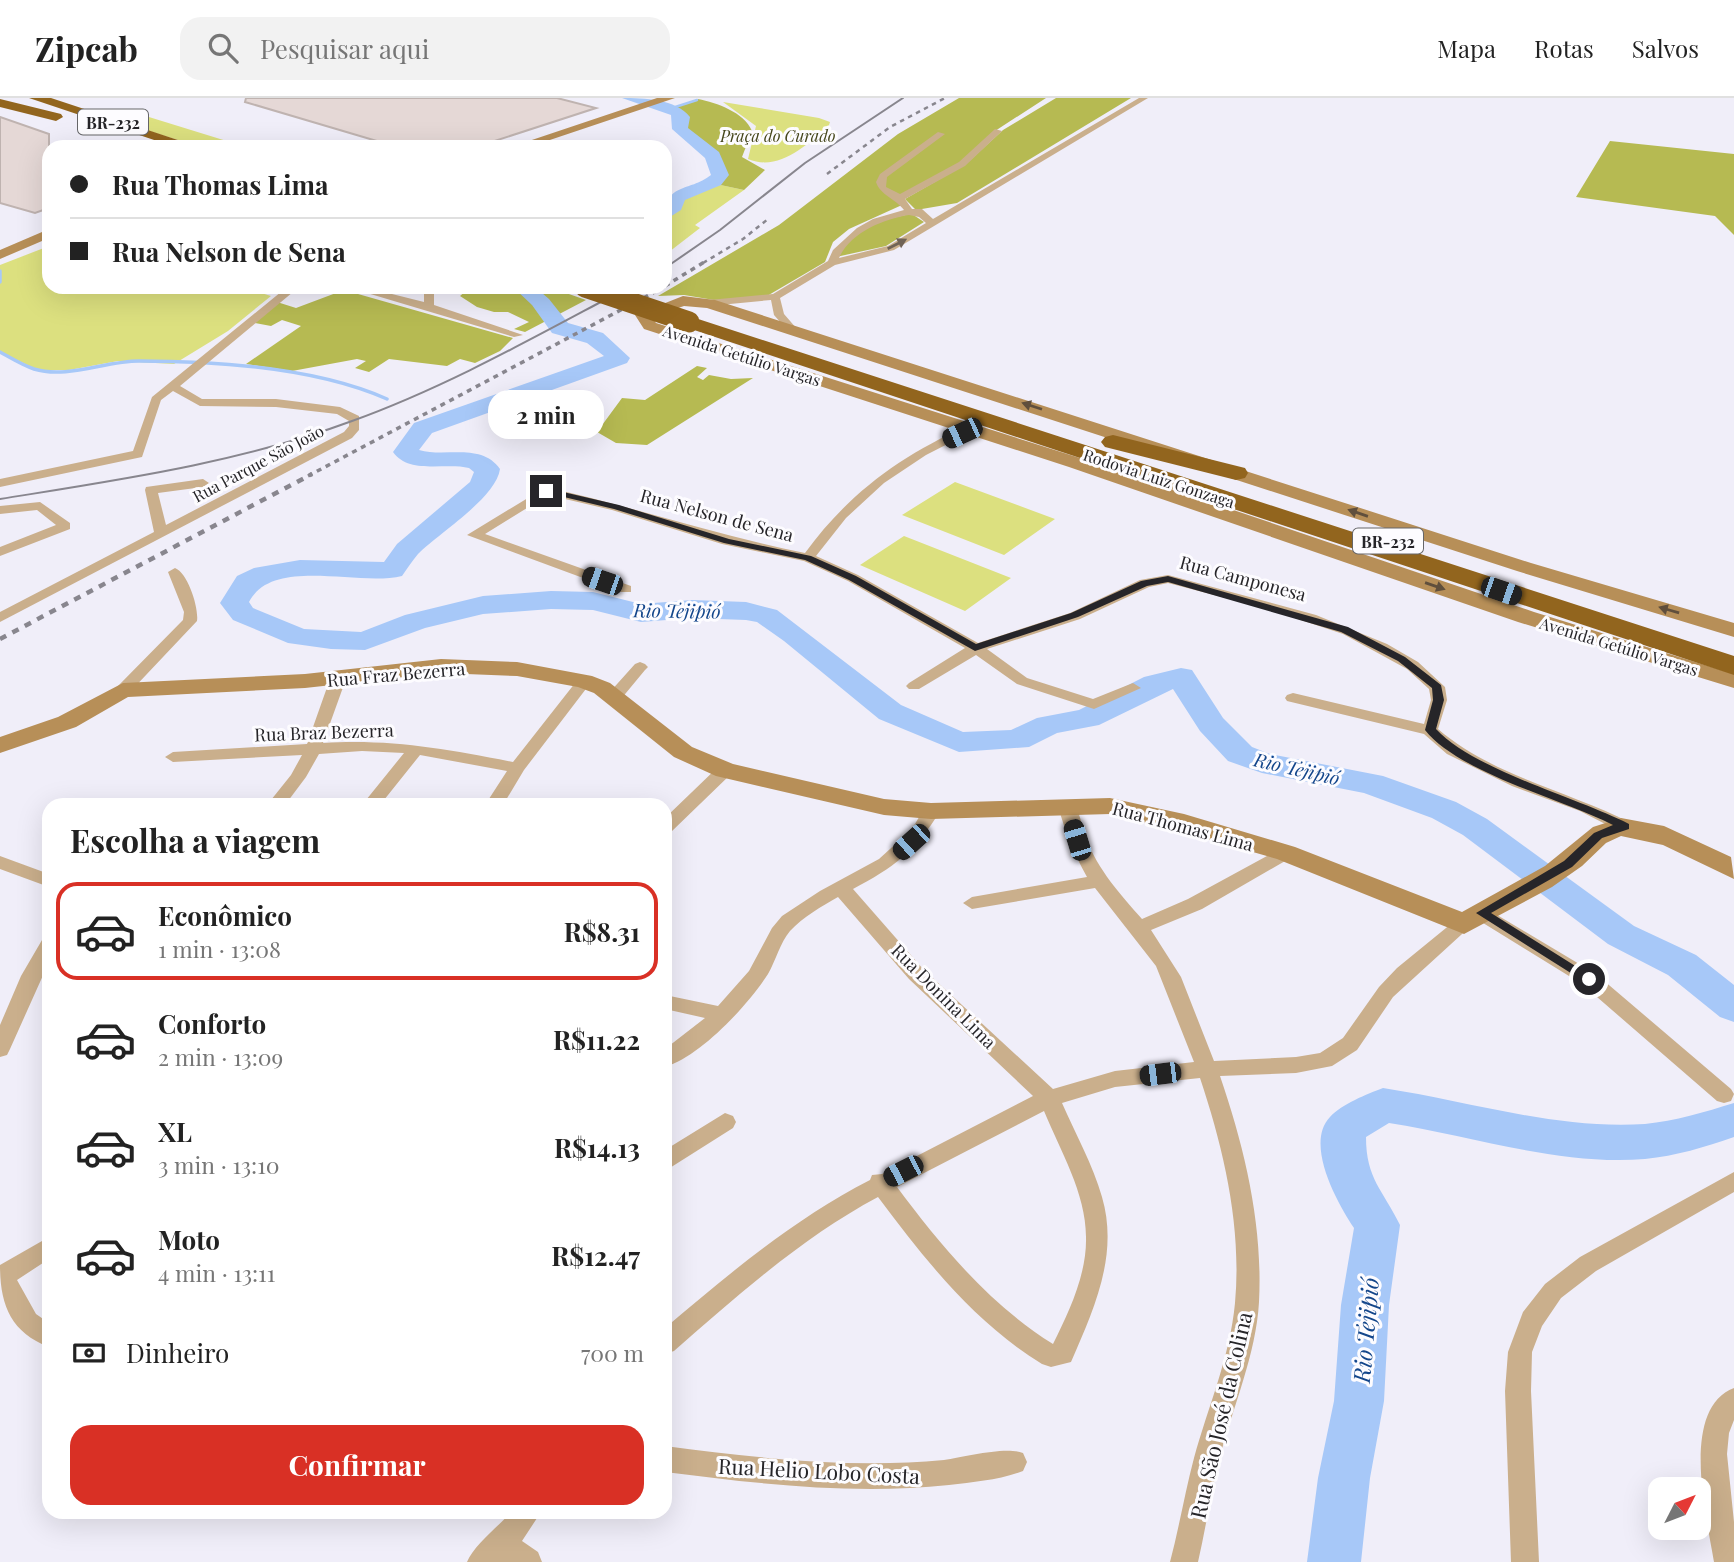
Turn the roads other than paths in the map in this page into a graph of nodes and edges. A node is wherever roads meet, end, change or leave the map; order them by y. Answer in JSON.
{"nodes":[{"id":1,"x":9,"y":98,"type":"edge"},
{"id":2,"x":36,"y":98,"type":"edge"},
{"id":3,"x":669,"y":98,"type":"edge"},
{"id":4,"x":1143,"y":98,"type":"edge"},
{"id":5,"x":0,"y":103,"type":"edge"},
{"id":6,"x":96,"y":125,"type":"junction"},
{"id":7,"x":998,"y":131,"type":"dead end"},
{"id":8,"x":941,"y":134,"type":"dead end"},
{"id":9,"x":130,"y":135,"type":"junction"},
{"id":10,"x":141,"y":140,"type":"edge"},
{"id":11,"x":144,"y":140,"type":"edge"},
{"id":12,"x":169,"y":140,"type":"edge"},
{"id":13,"x":539,"y":140,"type":"edge"},
{"id":14,"x":900,"y":198,"type":"junction"},
{"id":15,"x":960,"y":204,"type":"junction"},
{"id":16,"x":910,"y":212,"type":"junction"},
{"id":17,"x":932,"y":223,"type":"junction"},
{"id":18,"x":16,"y":232,"type":"dead end"},
{"id":19,"x":42,"y":232,"type":"edge"},
{"id":20,"x":42,"y":235,"type":"edge"},
{"id":21,"x":0,"y":255,"type":"edge"},
{"id":22,"x":832,"y":263,"type":"junction"},
{"id":23,"x":283,"y":294,"type":"edge"},
{"id":24,"x":379,"y":294,"type":"edge"},
{"id":25,"x":429,"y":294,"type":"edge"},
{"id":26,"x":616,"y":294,"type":"edge"},
{"id":27,"x":640,"y":294,"type":"edge"},
{"id":28,"x":775,"y":297,"type":"junction"},
{"id":29,"x":429,"y":307,"type":"junction"},
{"id":30,"x":700,"y":313,"type":"junction"},
{"id":31,"x":792,"y":329,"type":"junction"},
{"id":32,"x":518,"y":335,"type":"dead end"},
{"id":33,"x":172,"y":386,"type":"junction"},
{"id":34,"x":1044,"y":425,"type":"junction"},
{"id":35,"x":971,"y":429,"type":"junction"},
{"id":36,"x":1092,"y":456,"type":"junction"},
{"id":37,"x":1236,"y":473,"type":"junction"},
{"id":38,"x":0,"y":483,"type":"edge"},
{"id":39,"x":203,"y":483,"type":"dead end"},
{"id":40,"x":1185,"y":500,"type":"junction"},
{"id":41,"x":0,"y":510,"type":"edge"},
{"id":42,"x":161,"y":534,"type":"junction"},
{"id":43,"x":0,"y":552,"type":"edge"},
{"id":44,"x":808,"y":558,"type":"junction"},
{"id":45,"x":175,"y":572,"type":"dead end"},
{"id":46,"x":626,"y":589,"type":"dead end"},
{"id":47,"x":0,"y":618,"type":"edge"},
{"id":48,"x":1734,"y":630,"type":"edge"},
{"id":49,"x":975,"y":648,"type":"junction"},
{"id":50,"x":1734,"y":650,"type":"edge"},
{"id":51,"x":1734,"y":666,"type":"edge"},
{"id":52,"x":640,"y":667,"type":"dead end"},
{"id":53,"x":338,"y":679,"type":"junction"},
{"id":54,"x":584,"y":681,"type":"junction"},
{"id":55,"x":1734,"y":681,"type":"edge"},
{"id":56,"x":914,"y":686,"type":"dead end"},
{"id":57,"x":1133,"y":688,"type":"dead end"},
{"id":58,"x":123,"y":690,"type":"junction"},
{"id":59,"x":615,"y":696,"type":"junction"},
{"id":60,"x":1293,"y":698,"type":"dead end"},
{"id":61,"x":1430,"y":730,"type":"junction"},
{"id":62,"x":0,"y":746,"type":"edge"},
{"id":63,"x":313,"y":749,"type":"junction"},
{"id":64,"x":416,"y":749,"type":"junction"},
{"id":65,"x":173,"y":757,"type":"dead end"},
{"id":66,"x":517,"y":768,"type":"junction"},
{"id":67,"x":725,"y":770,"type":"junction"},
{"id":68,"x":282,"y":798,"type":"edge"},
{"id":69,"x":377,"y":798,"type":"edge"},
{"id":70,"x":498,"y":798,"type":"edge"},
{"id":71,"x":1067,"y":806,"type":"junction"},
{"id":72,"x":931,"y":811,"type":"junction"},
{"id":73,"x":672,"y":821,"type":"edge"},
{"id":74,"x":1625,"y":827,"type":"junction"},
{"id":75,"x":1286,"y":853,"type":"junction"},
{"id":76,"x":0,"y":862,"type":"edge"},
{"id":77,"x":1734,"y":870,"type":"edge"},
{"id":78,"x":42,"y":878,"type":"edge"},
{"id":79,"x":1099,"y":881,"type":"junction"},
{"id":80,"x":842,"y":890,"type":"junction"},
{"id":81,"x":972,"y":903,"type":"dead end"},
{"id":82,"x":1473,"y":919,"type":"junction"},
{"id":83,"x":1139,"y":928,"type":"junction"},
{"id":84,"x":40,"y":975,"type":"edge"},
{"id":85,"x":672,"y":1004,"type":"edge"},
{"id":86,"x":719,"y":1014,"type":"junction"},
{"id":87,"x":0,"y":1049,"type":"edge"},
{"id":88,"x":672,"y":1053,"type":"edge"},
{"id":89,"x":1206,"y":1069,"type":"junction"},
{"id":90,"x":1724,"y":1095,"type":"dead end"},
{"id":91,"x":1049,"y":1098,"type":"junction"},
{"id":92,"x":725,"y":1122,"type":"dead end"},
{"id":93,"x":672,"y":1157,"type":"edge"},
{"id":94,"x":1734,"y":1181,"type":"edge"},
{"id":95,"x":880,"y":1182,"type":"junction"},
{"id":96,"x":42,"y":1251,"type":"edge"},
{"id":97,"x":1,"y":1277,"type":"edge"},
{"id":98,"x":42,"y":1332,"type":"edge"},
{"id":99,"x":672,"y":1337,"type":"edge"},
{"id":100,"x":1734,"y":1399,"type":"edge"},
{"id":101,"x":672,"y":1460,"type":"edge"},
{"id":102,"x":1014,"y":1462,"type":"dead end"},
{"id":103,"x":522,"y":1519,"type":"edge"},
{"id":104,"x":503,"y":1543,"type":"junction"},
{"id":105,"x":481,"y":1562,"type":"edge"},
{"id":106,"x":528,"y":1562,"type":"edge"},
{"id":107,"x":1184,"y":1562,"type":"edge"},
{"id":108,"x":1525,"y":1562,"type":"edge"},
{"id":109,"x":1728,"y":1562,"type":"edge"}],
"edges":[{"from":1,"to":6,"type":"highway","number":"BR-232"},
{"from":2,"to":12,"type":"highway","number":"BR-232"},
{"from":3,"to":13,"type":"street"},
{"from":4,"to":15,"type":"street"},
{"from":5,"to":6,"type":"highway"},
{"from":6,"to":9,"type":"highway","number":"BR-232"},
{"from":7,"to":14,"type":"street"},
{"from":8,"to":14,"type":"street"},
{"from":9,"to":10,"type":"highway"},
{"from":9,"to":11,"type":"highway","number":"BR-232"},
{"from":14,"to":16,"type":"street"},
{"from":15,"to":16,"type":"street"},
{"from":15,"to":17,"type":"street"},
{"from":16,"to":17,"type":"street"},
{"from":16,"to":22,"type":"street"},
{"from":22,"to":17,"type":"street","one_way":true},
{"from":18,"to":19,"type":"street"},
{"from":20,"to":21,"type":"street"},
{"from":22,"to":28,"type":"street"},
{"from":23,"to":33,"type":"street"},
{"from":24,"to":29,"type":"street"},
{"from":25,"to":29,"type":"street"},
{"from":26,"to":30,"type":"highway","name":"Rodovia Luiz Gonzaga","number":"BR-232","bridge":true},
{"from":27,"to":30,"type":"highway","name":"Rodovia Luiz Gonzaga","number":"BR-232"},
{"from":28,"to":30,"type":"street"},
{"from":28,"to":31,"type":"street"},
{"from":29,"to":32,"type":"street"},
{"from":30,"to":31,"type":"street","name":"Avenida Getúlio Vargas"},
{"from":30,"to":34,"type":"highway","name":"Rodovia Luiz Gonzaga","number":"BR-232"},
{"from":30,"to":35,"type":"street","name":"Avenida Getúlio Vargas"},
{"from":30,"to":36,"type":"highway","name":"Rodovia Luiz Gonzaga","number":"BR-232"},
{"from":37,"to":31,"type":"street","name":"Avenida Getúlio Vargas","one_way":true},
{"from":33,"to":38,"type":"street"},
{"from":33,"to":42,"type":"street","name":"Rua Parque São João"},
{"from":34,"to":37,"type":"highway"},
{"from":34,"to":50,"type":"highway","name":"Rodovia Luiz Gonzaga","number":"BR-232"},
{"from":35,"to":40,"type":"street","name":"Avenida Getúlio Vargas"},
{"from":35,"to":44,"type":"street"},
{"from":36,"to":40,"type":"highway"},
{"from":36,"to":51,"type":"highway","name":"Rodovia Luiz Gonzaga","number":"BR-232"},
{"from":48,"to":37,"type":"street","name":"Avenida Getúlio Vargas","one_way":true},
{"from":39,"to":42,"type":"street"},
{"from":40,"to":55,"type":"street","name":"Avenida Getúlio Vargas","one_way":true},
{"from":41,"to":43,"type":"street"},
{"from":42,"to":47,"type":"street","name":"Rua Parque São João"},
{"from":44,"to":46,"type":"street","name":"Rua Nelson de Sena"},
{"from":44,"to":49,"type":"street","name":"Rua Nelson de Sena"},
{"from":45,"to":58,"type":"street"},
{"from":49,"to":56,"type":"street","name":"Rua Camponesa"},
{"from":49,"to":57,"type":"street","name":"Rua Nelson de Sena"},
{"from":49,"to":61,"type":"street","name":"Rua Camponesa"},
{"from":52,"to":59,"type":"street"},
{"from":53,"to":54,"type":"street","name":"Rua Fraz Bezerra"},
{"from":53,"to":58,"type":"street","name":"Rua Fraz Bezerra"},
{"from":53,"to":63,"type":"street"},
{"from":54,"to":59,"type":"street","name":"Rua Fraz Bezerra"},
{"from":54,"to":66,"type":"street"},
{"from":58,"to":62,"type":"street"},
{"from":59,"to":67,"type":"street","name":"Rua Fraz Bezerra"},
{"from":60,"to":61,"type":"street"},
{"from":61,"to":74,"type":"street"},
{"from":63,"to":64,"type":"street","name":"Rua Braz Bezerra"},
{"from":63,"to":65,"type":"street","name":"Rua Braz Bezerra"},
{"from":63,"to":68,"type":"street"},
{"from":64,"to":66,"type":"street","name":"Rua Braz Bezerra"},
{"from":64,"to":69,"type":"street"},
{"from":66,"to":70,"type":"street"},
{"from":67,"to":72,"type":"street","name":"Rua Thomas Lima"},
{"from":67,"to":73,"type":"street"},
{"from":71,"to":72,"type":"street","name":"Rua Thomas Lima"},
{"from":71,"to":75,"type":"street","name":"Rua Thomas Lima"},
{"from":71,"to":79,"type":"street","name":"Rua São José da Colina"},
{"from":72,"to":80,"type":"street"},
{"from":74,"to":77,"type":"street"},
{"from":74,"to":82,"type":"street"},
{"from":75,"to":82,"type":"street","name":"Rua Thomas Lima"},
{"from":75,"to":83,"type":"street"},
{"from":76,"to":78,"type":"street"},
{"from":79,"to":81,"type":"street"},
{"from":79,"to":83,"type":"street","name":"Rua São José da Colina"},
{"from":80,"to":86,"type":"street"},
{"from":80,"to":91,"type":"street","name":"Rua Donina Lima"},
{"from":82,"to":89,"type":"street"},
{"from":82,"to":90,"type":"street","name":"Rua Thomas Lima"},
{"from":83,"to":89,"type":"street","name":"Rua São José da Colina"},
{"from":84,"to":87,"type":"street"},
{"from":85,"to":86,"type":"street"},
{"from":86,"to":88,"type":"street"},
{"from":89,"to":91,"type":"street"},
{"from":89,"to":107,"type":"street","name":"Rua São José da Colina"},
{"from":91,"to":95,"type":"street"},
{"from":91,"to":95,"type":"street"},
{"from":92,"to":93,"type":"street"},
{"from":94,"to":108,"type":"street"},
{"from":95,"to":99,"type":"street"},
{"from":96,"to":97,"type":"street"},
{"from":97,"to":98,"type":"street"},
{"from":100,"to":109,"type":"street"},
{"from":101,"to":102,"type":"street","name":"Rua Helio Lobo Costa"},
{"from":103,"to":104,"type":"street"},
{"from":104,"to":105,"type":"street"},
{"from":104,"to":106,"type":"street"}]}
